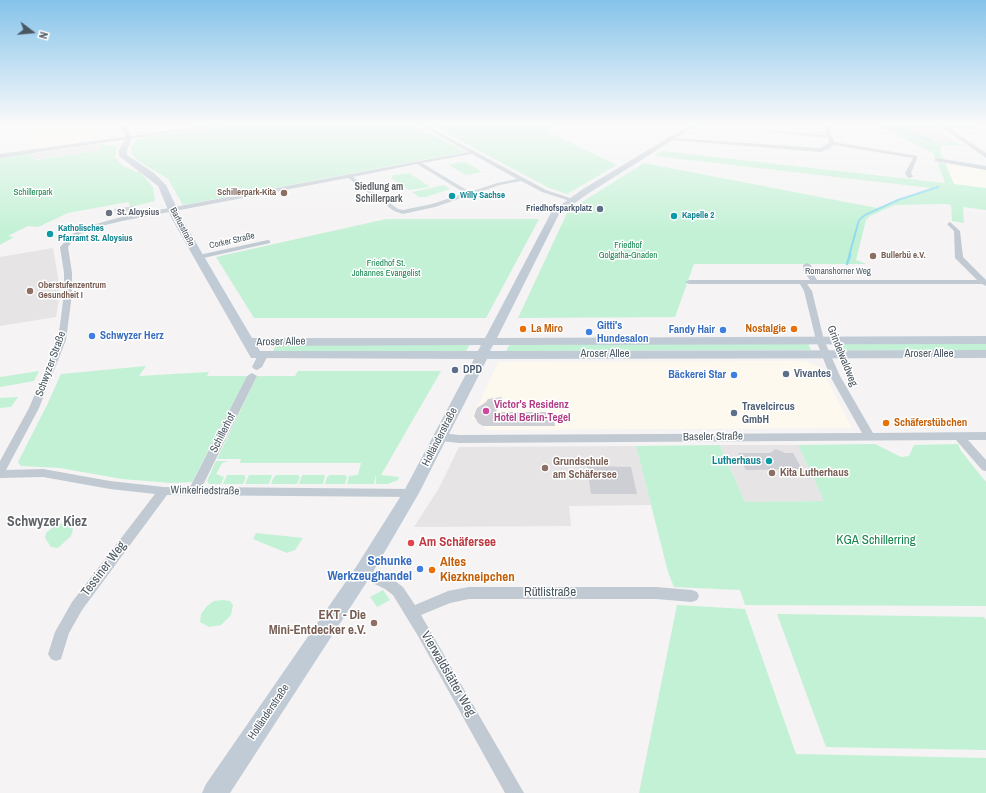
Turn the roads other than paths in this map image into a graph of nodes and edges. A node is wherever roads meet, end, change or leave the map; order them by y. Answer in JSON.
{"nodes":[{"id":1,"x":126,"y":160,"type":"edge"},
{"id":2,"x":429,"y":160,"type":"edge"},
{"id":3,"x":489,"y":160,"type":"edge"},
{"id":4,"x":638,"y":160,"type":"edge"},
{"id":5,"x":914,"y":160,"type":"edge"},
{"id":6,"x":937,"y":160,"type":"dead end"},
{"id":7,"x":418,"y":162,"type":"junction"},
{"id":8,"x":986,"y":168,"type":"edge"},
{"id":9,"x":349,"y":176,"type":"junction"},
{"id":10,"x":910,"y":176,"type":"dead end"},
{"id":11,"x":523,"y":179,"type":"junction"},
{"id":12,"x":470,"y":194,"type":"junction"},
{"id":13,"x":573,"y":200,"type":"junction"},
{"id":14,"x":172,"y":209,"type":"junction"},
{"id":15,"x":950,"y":224,"type":"dead end"},
{"id":16,"x":268,"y":242,"type":"dead end"},
{"id":17,"x":199,"y":257,"type":"junction"},
{"id":18,"x":807,"y":265,"type":"dead end"},
{"id":19,"x":689,"y":282,"type":"dead end"},
{"id":20,"x":802,"y":282,"type":"junction"},
{"id":21,"x":815,"y":282,"type":"junction"},
{"id":22,"x":985,"y":283,"type":"edge"},
{"id":23,"x":490,"y":340,"type":"junction"},
{"id":24,"x":820,"y":340,"type":"junction"},
{"id":25,"x":986,"y":340,"type":"edge"},
{"id":26,"x":249,"y":342,"type":"junction"},
{"id":27,"x":986,"y":354,"type":"edge"},
{"id":28,"x":263,"y":355,"type":"junction"},
{"id":29,"x":482,"y":355,"type":"junction"},
{"id":30,"x":826,"y":355,"type":"junction"},
{"id":31,"x":441,"y":436,"type":"junction"},
{"id":32,"x":869,"y":436,"type":"junction"},
{"id":33,"x":959,"y":436,"type":"junction"},
{"id":34,"x":986,"y":436,"type":"edge"},
{"id":35,"x":986,"y":467,"type":"edge"},
{"id":36,"x":0,"y":471,"type":"edge"},
{"id":37,"x":0,"y":474,"type":"edge"},
{"id":38,"x":164,"y":490,"type":"junction"},
{"id":39,"x":194,"y":491,"type":"junction"},
{"id":40,"x":411,"y":494,"type":"junction"},
{"id":41,"x":363,"y":572,"type":"junction"},
{"id":42,"x":692,"y":596,"type":"dead end"},
{"id":43,"x":412,"y":613,"type":"junction"},
{"id":44,"x":56,"y":654,"type":"dead end"},
{"id":45,"x":216,"y":793,"type":"edge"},
{"id":46,"x":515,"y":793,"type":"edge"}],
"edges":[{"from":1,"to":14,"type":"main road","name":"Barfusstraße"},
{"from":2,"to":7,"type":"street"},
{"from":3,"to":11,"type":"street"},
{"from":4,"to":13,"type":"main road","name":"Holländerstraße"},
{"from":5,"to":10,"type":"street"},
{"from":6,"to":8,"type":"street"},
{"from":7,"to":9,"type":"street"},
{"from":7,"to":12,"type":"street"},
{"from":9,"to":12,"type":"street"},
{"from":9,"to":14,"type":"street"},
{"from":11,"to":12,"type":"street"},
{"from":11,"to":13,"type":"street"},
{"from":13,"to":23,"type":"main road","name":"Holländerstraße"},
{"from":14,"to":17,"type":"main road","name":"Barfusstraße"},
{"from":14,"to":36,"type":"street","name":"Schwyzer Straße"},
{"from":15,"to":22,"type":"street"},
{"from":16,"to":17,"type":"street","name":"Corker Straße"},
{"from":17,"to":26,"type":"main road","name":"Barfusstraße"},
{"from":18,"to":21,"type":"street"},
{"from":19,"to":20,"type":"street","name":"Romanshorner Weg"},
{"from":20,"to":21,"type":"street","name":"Romanshorner Weg"},
{"from":20,"to":24,"type":"street","name":"Grindelwaldweg"},
{"from":21,"to":22,"type":"street","name":"Romanshorner Weg"},
{"from":23,"to":24,"type":"main road","name":"Aroser Allee"},
{"from":23,"to":26,"type":"main road","name":"Aroser Allee"},
{"from":23,"to":29,"type":"main road","name":"Holländerstraße"},
{"from":24,"to":25,"type":"main road","name":"Aroser Allee"},
{"from":24,"to":30,"type":"street","name":"Grindelwaldweg"},
{"from":26,"to":28,"type":"main road","name":"Aroser Allee"},
{"from":27,"to":30,"type":"main road","name":"Aroser Allee"},
{"from":28,"to":29,"type":"main road","name":"Aroser Allee"},
{"from":28,"to":39,"type":"street","name":"Schillerhof"},
{"from":29,"to":30,"type":"main road","name":"Aroser Allee"},
{"from":29,"to":31,"type":"main road","name":"Holländerstraße"},
{"from":30,"to":32,"type":"street","name":"Grindelwaldweg"},
{"from":31,"to":32,"type":"street","name":"Baseler Straße"},
{"from":31,"to":40,"type":"main road","name":"Holländerstraße"},
{"from":32,"to":33,"type":"street","name":"Baseler Straße"},
{"from":33,"to":34,"type":"street","name":"Baseler Straße"},
{"from":33,"to":35,"type":"street"},
{"from":37,"to":38,"type":"street","name":"Winkelriedstraße"},
{"from":38,"to":39,"type":"street","name":"Winkelriedstraße"},
{"from":38,"to":44,"type":"street","name":"Tessiner Weg"},
{"from":39,"to":40,"type":"street","name":"Winkelriedstraße"},
{"from":40,"to":41,"type":"main road","name":"Holländerstraße"},
{"from":41,"to":43,"type":"street","name":"Vierwaldstätter Weg"},
{"from":41,"to":45,"type":"main road","name":"Holländerstraße"},
{"from":42,"to":43,"type":"street","name":"Rütlistraße"},
{"from":43,"to":46,"type":"street","name":"Vierwaldstätter Weg"}]}
